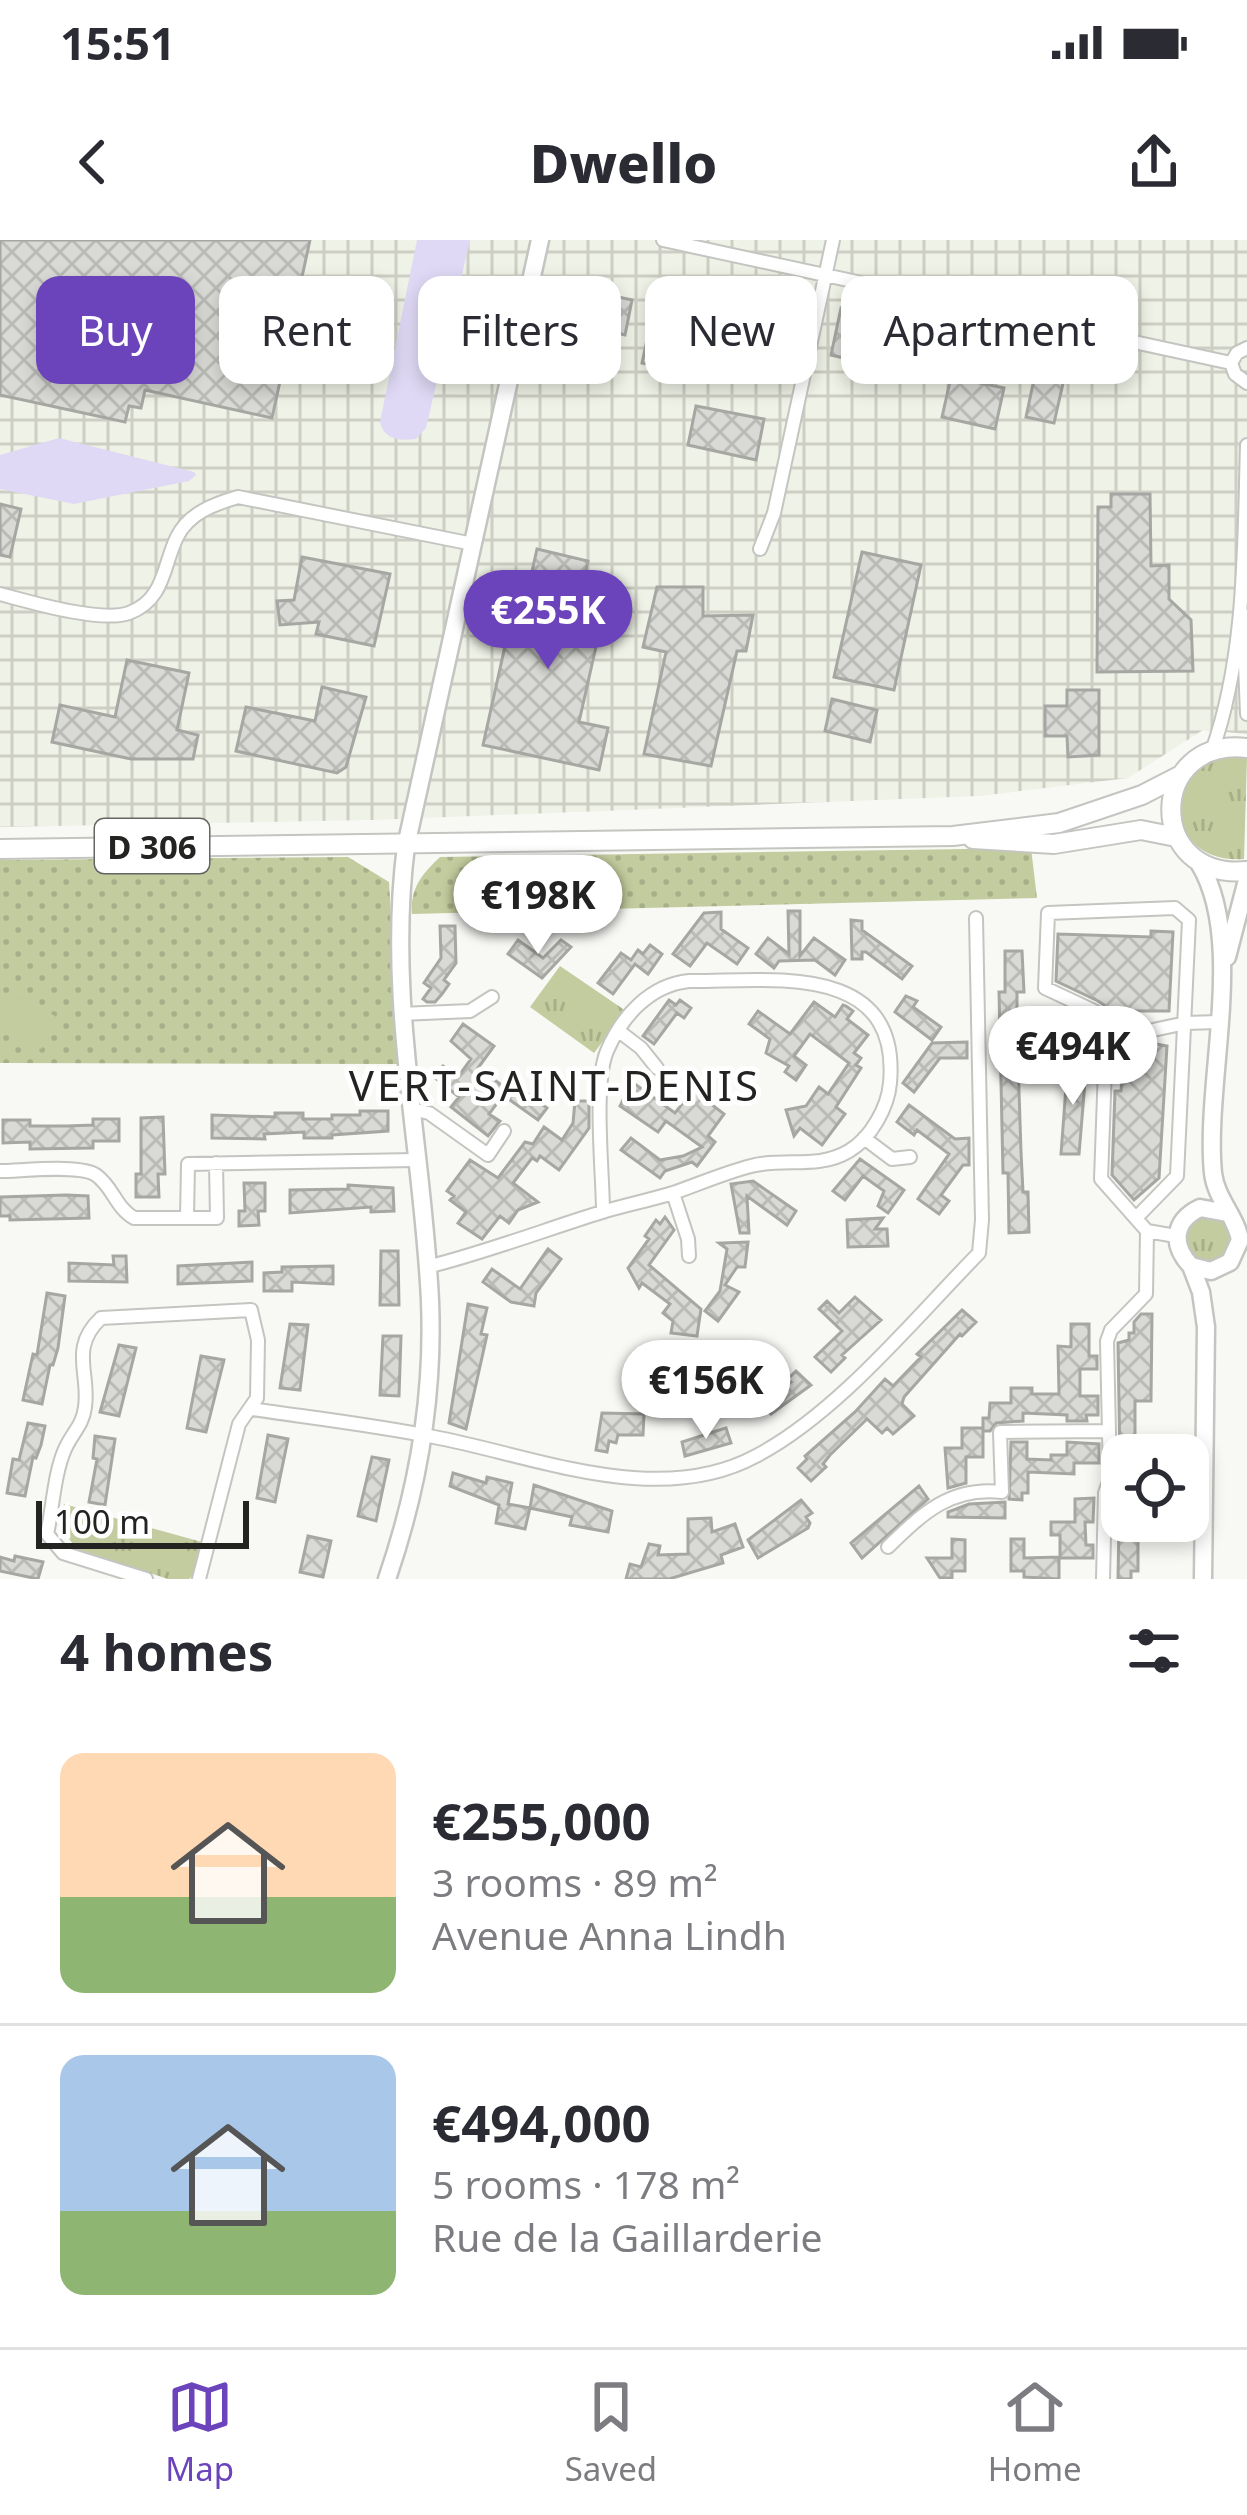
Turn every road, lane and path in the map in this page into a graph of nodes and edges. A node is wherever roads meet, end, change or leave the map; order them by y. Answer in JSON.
{"nodes":[{"id":1,"x":540,"y":240,"type":"edge"},
{"id":2,"x":663,"y":240,"type":"edge"},
{"id":3,"x":833,"y":240,"type":"edge"},
{"id":4,"x":825,"y":275,"type":"junction"},
{"id":5,"x":1247,"y":347,"type":"edge"},
{"id":6,"x":1232,"y":362,"type":"junction"},
{"id":7,"x":1247,"y":383,"type":"edge"},
{"id":8,"x":1247,"y":445,"type":"edge"},
{"id":9,"x":473,"y":544,"type":"junction"},
{"id":10,"x":760,"y":549,"type":"dead end"},
{"id":11,"x":1241,"y":586,"type":"junction"},
{"id":12,"x":0,"y":594,"type":"edge"},
{"id":13,"x":1247,"y":714,"type":"edge"},
{"id":14,"x":1247,"y":748,"type":"edge"},
{"id":15,"x":1212,"y":751,"type":"junction"},
{"id":16,"x":1179,"y":776,"type":"junction"},
{"id":17,"x":953,"y":836,"type":"junction"},
{"id":18,"x":1176,"y":837,"type":"junction"},
{"id":19,"x":406,"y":846,"type":"junction"},
{"id":20,"x":0,"y":849,"type":"edge"},
{"id":21,"x":1199,"y":863,"type":"junction"},
{"id":22,"x":1247,"y":876,"type":"edge"},
{"id":23,"x":976,"y":918,"type":"dead end"},
{"id":24,"x":1220,"y":993,"type":"junction"},
{"id":25,"x":493,"y":998,"type":"dead end"},
{"id":26,"x":401,"y":1014,"type":"junction"},
{"id":27,"x":1218,"y":1022,"type":"junction"},
{"id":28,"x":1186,"y":1023,"type":"junction"},
{"id":29,"x":620,"y":1032,"type":"junction"},
{"id":30,"x":1106,"y":1040,"type":"junction"},
{"id":31,"x":657,"y":1068,"type":"dead end"},
{"id":32,"x":411,"y":1109,"type":"junction"},
{"id":33,"x":504,"y":1131,"type":"dead end"},
{"id":34,"x":865,"y":1138,"type":"junction"},
{"id":35,"x":910,"y":1156,"type":"dead end"},
{"id":36,"x":416,"y":1160,"type":"junction"},
{"id":37,"x":216,"y":1163,"type":"junction"},
{"id":38,"x":0,"y":1172,"type":"edge"},
{"id":39,"x":1214,"y":1179,"type":"junction"},
{"id":40,"x":673,"y":1193,"type":"junction"},
{"id":41,"x":1200,"y":1208,"type":"junction"},
{"id":42,"x":603,"y":1212,"type":"junction"},
{"id":43,"x":1227,"y":1214,"type":"junction"},
{"id":44,"x":1137,"y":1217,"type":"junction"},
{"id":45,"x":188,"y":1218,"type":"junction"},
{"id":46,"x":1148,"y":1231,"type":"junction"},
{"id":47,"x":1176,"y":1236,"type":"junction"},
{"id":48,"x":1244,"y":1240,"type":"edge"},
{"id":49,"x":689,"y":1256,"type":"dead end"},
{"id":50,"x":1191,"y":1266,"type":"junction"},
{"id":51,"x":428,"y":1267,"type":"junction"},
{"id":52,"x":1214,"y":1270,"type":"junction"},
{"id":53,"x":1201,"y":1292,"type":"junction"},
{"id":54,"x":252,"y":1409,"type":"junction"},
{"id":55,"x":1108,"y":1431,"type":"junction"},
{"id":56,"x":424,"y":1435,"type":"junction"},
{"id":57,"x":887,"y":1547,"type":"dead end"},
{"id":58,"x":146,"y":1579,"type":"edge"},
{"id":59,"x":200,"y":1579,"type":"edge"},
{"id":60,"x":387,"y":1579,"type":"edge"},
{"id":61,"x":1103,"y":1579,"type":"edge"},
{"id":62,"x":1203,"y":1579,"type":"edge"}],
"edges":[{"from":1,"to":9,"type":"street"},
{"from":2,"to":4,"type":"street"},
{"from":3,"to":4,"type":"street"},
{"from":4,"to":6,"type":"street"},
{"from":4,"to":10,"type":"street"},
{"from":5,"to":6,"type":"street"},
{"from":6,"to":7,"type":"street"},
{"from":8,"to":11,"type":"street"},
{"from":9,"to":12,"type":"street"},
{"from":9,"to":19,"type":"street"},
{"from":11,"to":13,"type":"street"},
{"from":11,"to":15,"type":"street"},
{"from":14,"to":15,"type":"main road"},
{"from":15,"to":16,"type":"main road"},
{"from":16,"to":17,"type":"main road","number":"D 306"},
{"from":16,"to":18,"type":"main road"},
{"from":17,"to":18,"type":"main road","number":"D 306"},
{"from":17,"to":19,"type":"main road","number":"D 306"},
{"from":18,"to":21,"type":"main road"},
{"from":19,"to":20,"type":"main road","number":"D 306"},
{"from":19,"to":26,"type":"street"},
{"from":21,"to":22,"type":"main road"},
{"from":21,"to":24,"type":"street"},
{"from":22,"to":24,"type":"street"},
{"from":23,"to":56,"type":"street"},
{"from":24,"to":27,"type":"street"},
{"from":25,"to":26,"type":"street"},
{"from":26,"to":32,"type":"street"},
{"from":27,"to":28,"type":"street"},
{"from":27,"to":39,"type":"street"},
{"from":28,"to":30,"type":"street"},
{"from":28,"to":30,"type":"street"},
{"from":28,"to":44,"type":"street"},
{"from":29,"to":31,"type":"street"},
{"from":29,"to":34,"type":"street"},
{"from":29,"to":42,"type":"street"},
{"from":30,"to":44,"type":"street"},
{"from":32,"to":33,"type":"street"},
{"from":32,"to":36,"type":"street"},
{"from":34,"to":35,"type":"street"},
{"from":34,"to":40,"type":"street"},
{"from":36,"to":37,"type":"street"},
{"from":36,"to":51,"type":"street"},
{"from":37,"to":45,"type":"street"},
{"from":37,"to":45,"type":"street"},
{"from":38,"to":45,"type":"street"},
{"from":39,"to":41,"type":"street"},
{"from":39,"to":43,"type":"street"},
{"from":40,"to":42,"type":"street"},
{"from":40,"to":49,"type":"street"},
{"from":41,"to":43,"type":"street"},
{"from":41,"to":47,"type":"street"},
{"from":42,"to":51,"type":"street"},
{"from":43,"to":48,"type":"street"},
{"from":44,"to":46,"type":"street"},
{"from":46,"to":47,"type":"street"},
{"from":46,"to":55,"type":"street"},
{"from":47,"to":50,"type":"street"},
{"from":48,"to":52,"type":"street"},
{"from":50,"to":52,"type":"street"},
{"from":50,"to":53,"type":"street"},
{"from":51,"to":56,"type":"street"},
{"from":52,"to":53,"type":"street"},
{"from":53,"to":62,"type":"street"},
{"from":54,"to":56,"type":"street"},
{"from":54,"to":58,"type":"street"},
{"from":54,"to":59,"type":"street"},
{"from":55,"to":57,"type":"street"},
{"from":55,"to":61,"type":"street"},
{"from":56,"to":60,"type":"street"}]}
